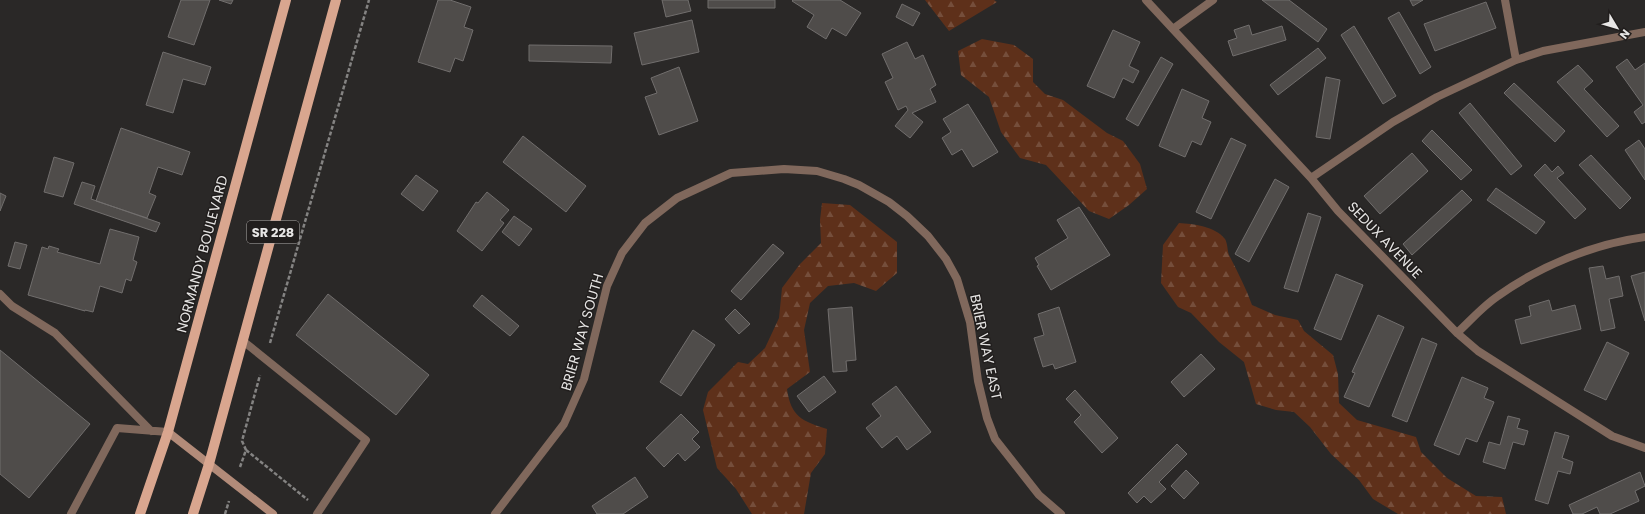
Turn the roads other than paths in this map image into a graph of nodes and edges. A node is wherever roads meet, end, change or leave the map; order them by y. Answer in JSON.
{"nodes":[{"id":1,"x":286,"y":0,"type":"edge"},
{"id":2,"x":336,"y":0,"type":"edge"},
{"id":3,"x":1146,"y":0,"type":"edge"},
{"id":4,"x":1213,"y":0,"type":"edge"},
{"id":5,"x":1505,"y":0,"type":"edge"},
{"id":6,"x":1173,"y":29,"type":"junction"},
{"id":7,"x":1645,"y":32,"type":"edge"},
{"id":8,"x":1516,"y":60,"type":"junction"},
{"id":9,"x":784,"y":168,"type":"joint"},
{"id":10,"x":1311,"y":178,"type":"junction"},
{"id":11,"x":1645,"y":238,"type":"edge"},
{"id":12,"x":0,"y":294,"type":"edge"},
{"id":13,"x":1457,"y":333,"type":"junction"},
{"id":14,"x":243,"y":341,"type":"junction"},
{"id":15,"x":151,"y":431,"type":"junction"},
{"id":16,"x":168,"y":432,"type":"junction"},
{"id":17,"x":1645,"y":448,"type":"edge"},
{"id":18,"x":209,"y":464,"type":"junction"},
{"id":19,"x":319,"y":512,"type":"edge"},
{"id":20,"x":71,"y":514,"type":"edge"},
{"id":21,"x":140,"y":514,"type":"edge"},
{"id":22,"x":193,"y":514,"type":"edge"},
{"id":23,"x":273,"y":514,"type":"edge"},
{"id":24,"x":495,"y":514,"type":"edge"},
{"id":25,"x":1061,"y":514,"type":"edge"}],
"edges":[{"from":1,"to":16,"type":"main road","name":"NORMANDY BOULEVARD","number":"SR 228"},
{"from":2,"to":14,"type":"main road","number":"SR 228"},
{"from":3,"to":6,"type":"street","name":"SEDUX AVENUE"},
{"from":4,"to":6,"type":"street"},
{"from":5,"to":8,"type":"street"},
{"from":6,"to":10,"type":"street","name":"SEDUX AVENUE"},
{"from":7,"to":8,"type":"street"},
{"from":8,"to":10,"type":"street"},
{"from":9,"to":24,"type":"street","name":"BRIER WAY SOUTH"},
{"from":9,"to":25,"type":"street","name":"BRIER WAY EAST"},
{"from":10,"to":13,"type":"street","name":"SEDUX AVENUE"},
{"from":11,"to":13,"type":"street"},
{"from":12,"to":15,"type":"street"},
{"from":13,"to":17,"type":"street","name":"SEDUX AVENUE"},
{"from":14,"to":18,"type":"main road","number":"SR 228"},
{"from":14,"to":19,"type":"street"},
{"from":15,"to":16,"type":"street"},
{"from":15,"to":20,"type":"street"},
{"from":16,"to":18,"type":"street"},
{"from":16,"to":21,"type":"main road","name":"NORMANDY BOULEVARD","number":"SR 228"},
{"from":18,"to":22,"type":"main road","number":"SR 228"},
{"from":18,"to":23,"type":"street"}]}
